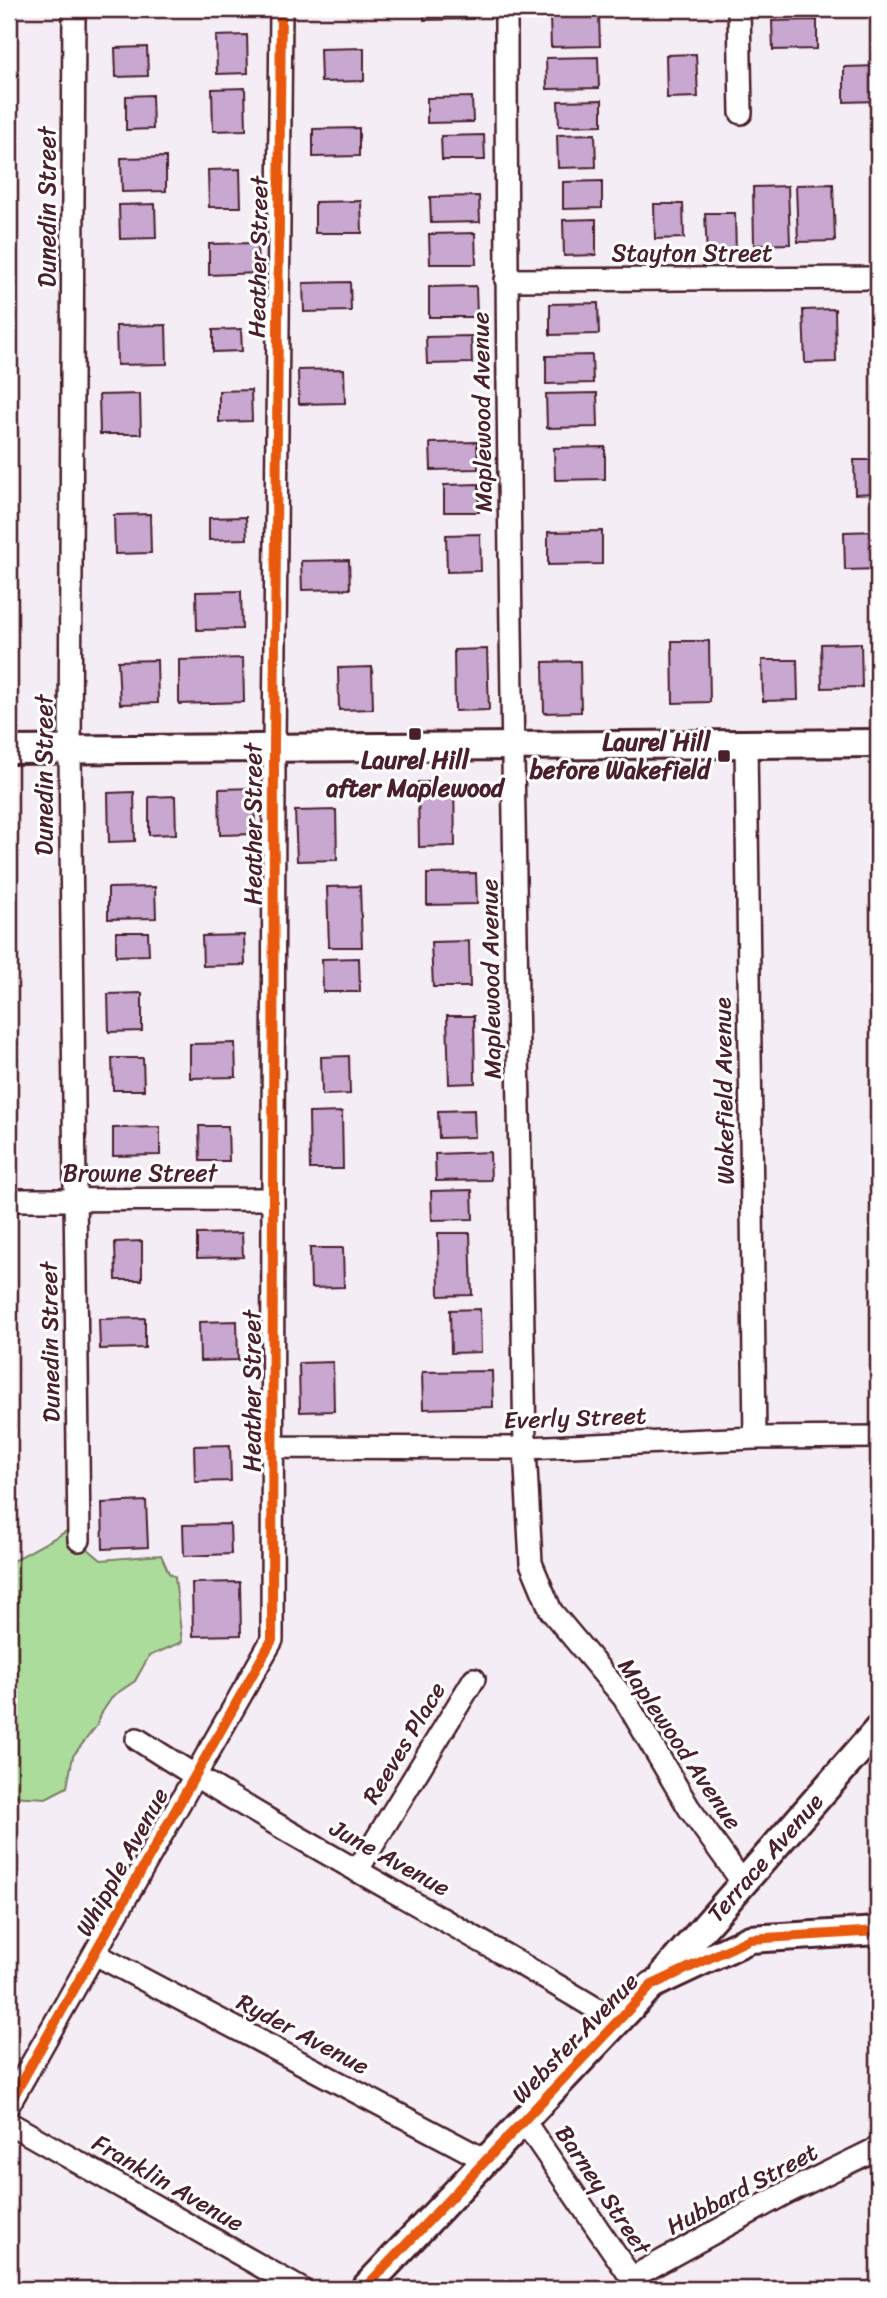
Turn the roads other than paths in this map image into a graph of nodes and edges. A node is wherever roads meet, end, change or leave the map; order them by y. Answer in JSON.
{"nodes":[{"id":1,"x":74,"y":9,"type":"edge"},
{"id":2,"x":281,"y":9,"type":"edge"},
{"id":3,"x":506,"y":9,"type":"edge"},
{"id":4,"x":739,"y":9,"type":"edge"},
{"id":5,"x":741,"y":113,"type":"dead end"},
{"id":6,"x":878,"y":278,"type":"edge"},
{"id":7,"x":506,"y":281,"type":"junction"},
{"id":8,"x":878,"y":743,"type":"edge"},
{"id":9,"x":746,"y":744,"type":"junction"},
{"id":10,"x":513,"y":746,"type":"junction"},
{"id":11,"x":274,"y":748,"type":"junction"},
{"id":12,"x":9,"y":750,"type":"edge"},
{"id":13,"x":70,"y":750,"type":"junction"},
{"id":14,"x":75,"y":1199,"type":"junction"},
{"id":15,"x":272,"y":1199,"type":"junction"},
{"id":16,"x":9,"y":1200,"type":"edge"},
{"id":17,"x":878,"y":1437,"type":"edge"},
{"id":18,"x":755,"y":1438,"type":"junction"},
{"id":19,"x":274,"y":1447,"type":"junction"},
{"id":20,"x":525,"y":1448,"type":"junction"},
{"id":21,"x":79,"y":1540,"type":"dead end"},
{"id":22,"x":272,"y":1640,"type":"joint"},
{"id":23,"x":474,"y":1679,"type":"dead end"},
{"id":24,"x":878,"y":1729,"type":"edge"},
{"id":25,"x":137,"y":1739,"type":"dead end"},
{"id":26,"x":194,"y":1776,"type":"junction"},
{"id":27,"x":357,"y":1871,"type":"junction"},
{"id":28,"x":743,"y":1883,"type":"junction"},
{"id":29,"x":878,"y":1931,"type":"edge"},
{"id":30,"x":95,"y":1954,"type":"junction"},
{"id":31,"x":652,"y":1985,"type":"junction"},
{"id":32,"x":618,"y":2022,"type":"junction"},
{"id":33,"x":9,"y":2104,"type":"edge"},
{"id":34,"x":524,"y":2121,"type":"junction"},
{"id":35,"x":9,"y":2123,"type":"edge"},
{"id":36,"x":878,"y":2148,"type":"edge"},
{"id":37,"x":487,"y":2161,"type":"junction"},
{"id":38,"x":635,"y":2284,"type":"edge"},
{"id":39,"x":301,"y":2289,"type":"edge"},
{"id":40,"x":365,"y":2289,"type":"edge"}],
"edges":[{"from":1,"to":13,"type":"street","name":"Dunedin Street"},
{"from":2,"to":11,"type":"street","name":"Heather Street"},
{"from":3,"to":7,"type":"street","name":"Maplewood Avenue"},
{"from":4,"to":5,"type":"street"},
{"from":6,"to":7,"type":"street","name":"Stayton Street"},
{"from":7,"to":10,"type":"street","name":"Maplewood Avenue"},
{"from":8,"to":9,"type":"street"},
{"from":9,"to":10,"type":"street"},
{"from":9,"to":18,"type":"street","name":"Wakefield Avenue"},
{"from":10,"to":11,"type":"street"},
{"from":10,"to":20,"type":"street","name":"Maplewood Avenue"},
{"from":11,"to":13,"type":"street"},
{"from":11,"to":15,"type":"street","name":"Heather Street"},
{"from":12,"to":13,"type":"street"},
{"from":13,"to":14,"type":"street","name":"Dunedin Street"},
{"from":14,"to":15,"type":"street","name":"Browne Street"},
{"from":14,"to":16,"type":"street","name":"Browne Street"},
{"from":14,"to":21,"type":"street","name":"Dunedin Street"},
{"from":15,"to":19,"type":"street","name":"Heather Street"},
{"from":17,"to":18,"type":"street","name":"Everly Street"},
{"from":18,"to":20,"type":"street","name":"Everly Street"},
{"from":19,"to":20,"type":"street","name":"Everly Street"},
{"from":19,"to":22,"type":"street","name":"Heather Street"},
{"from":20,"to":28,"type":"street","name":"Maplewood Avenue"},
{"from":22,"to":26,"type":"street","name":"Whipple Avenue"},
{"from":23,"to":27,"type":"street","name":"Reeves Place"},
{"from":24,"to":28,"type":"street","name":"Terrace Avenue"},
{"from":25,"to":26,"type":"street","name":"June Avenue"},
{"from":26,"to":27,"type":"street","name":"June Avenue"},
{"from":26,"to":30,"type":"street","name":"Whipple Avenue"},
{"from":27,"to":32,"type":"street","name":"June Avenue"},
{"from":28,"to":31,"type":"street","name":"Terrace Avenue"},
{"from":29,"to":31,"type":"street","name":"Webster Avenue"},
{"from":30,"to":33,"type":"street","name":"Whipple Avenue"},
{"from":30,"to":37,"type":"street","name":"Ryder Avenue"},
{"from":31,"to":32,"type":"street","name":"Webster Avenue"},
{"from":32,"to":34,"type":"street","name":"Webster Avenue"},
{"from":34,"to":37,"type":"street","name":"Webster Avenue"},
{"from":34,"to":38,"type":"street","name":"Barney Street"},
{"from":35,"to":39,"type":"street","name":"Franklin Avenue"},
{"from":36,"to":38,"type":"street","name":"Hubbard Street"},
{"from":37,"to":40,"type":"street","name":"Webster Avenue"}]}
